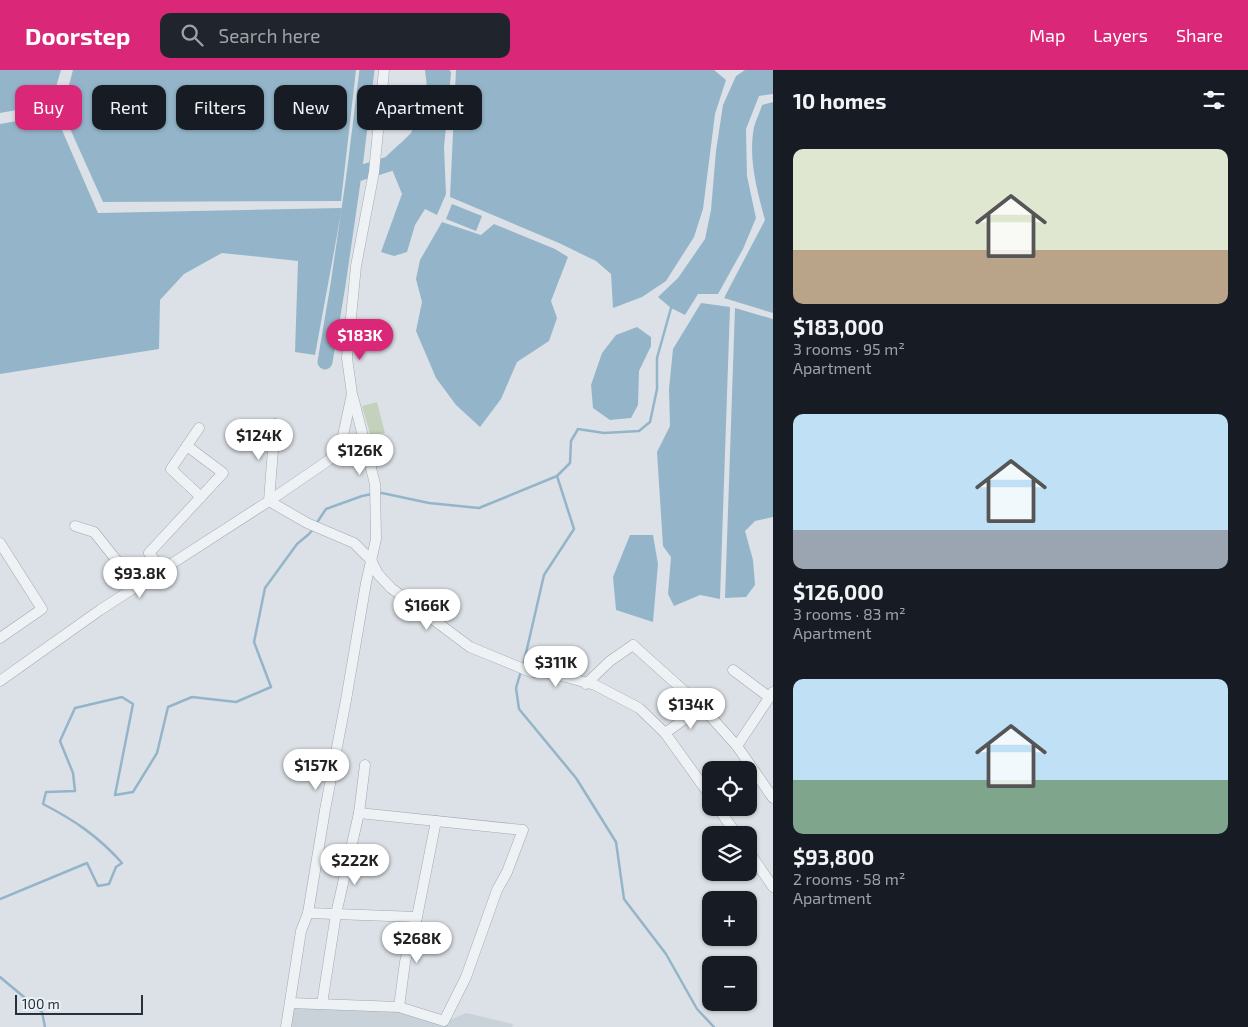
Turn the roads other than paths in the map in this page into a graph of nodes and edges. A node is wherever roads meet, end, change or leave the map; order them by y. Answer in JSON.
{"nodes":[{"id":1,"x":384,"y":70,"type":"edge"},
{"id":2,"x":352,"y":394,"type":"junction"},
{"id":3,"x":275,"y":424,"type":"dead end"},
{"id":4,"x":199,"y":428,"type":"dead end"},
{"id":5,"x":187,"y":446,"type":"junction"},
{"id":6,"x":200,"y":498,"type":"junction"},
{"id":7,"x":269,"y":501,"type":"junction"},
{"id":8,"x":74,"y":526,"type":"dead end"},
{"id":9,"x":0,"y":543,"type":"edge"},
{"id":10,"x":371,"y":560,"type":"junction"},
{"id":11,"x":162,"y":570,"type":"junction"},
{"id":12,"x":137,"y":586,"type":"junction"},
{"id":13,"x":0,"y":638,"type":"edge"},
{"id":14,"x":733,"y":670,"type":"dead end"},
{"id":15,"x":0,"y":681,"type":"edge"},
{"id":16,"x":586,"y":684,"type":"junction"},
{"id":17,"x":771,"y":695,"type":"edge"},
{"id":18,"x":702,"y":707,"type":"junction"},
{"id":19,"x":665,"y":733,"type":"junction"},
{"id":20,"x":737,"y":746,"type":"junction"},
{"id":21,"x":365,"y":765,"type":"dead end"},
{"id":22,"x":702,"y":784,"type":"edge"},
{"id":23,"x":773,"y":798,"type":"edge"},
{"id":24,"x":359,"y":813,"type":"junction"},
{"id":25,"x":436,"y":821,"type":"junction"},
{"id":26,"x":757,"y":864,"type":"edge"},
{"id":27,"x":773,"y":887,"type":"edge"},
{"id":28,"x":308,"y":913,"type":"junction"},
{"id":29,"x":336,"y":914,"type":"junction"},
{"id":30,"x":417,"y":917,"type":"junction"},
{"id":31,"x":290,"y":1003,"type":"junction"},
{"id":32,"x":322,"y":1004,"type":"junction"},
{"id":33,"x":399,"y":1007,"type":"junction"},
{"id":34,"x":286,"y":1027,"type":"edge"}],
"edges":[{"from":1,"to":2,"type":"street"},
{"from":2,"to":7,"type":"street"},
{"from":2,"to":10,"type":"street"},
{"from":3,"to":7,"type":"street"},
{"from":4,"to":5,"type":"street"},
{"from":5,"to":6,"type":"street"},
{"from":5,"to":6,"type":"street"},
{"from":6,"to":11,"type":"street"},
{"from":7,"to":10,"type":"street"},
{"from":7,"to":11,"type":"street"},
{"from":8,"to":12,"type":"street"},
{"from":9,"to":13,"type":"street"},
{"from":10,"to":16,"type":"street"},
{"from":10,"to":28,"type":"street"},
{"from":11,"to":12,"type":"street"},
{"from":12,"to":15,"type":"street"},
{"from":14,"to":17,"type":"street"},
{"from":16,"to":18,"type":"street"},
{"from":16,"to":19,"type":"street"},
{"from":17,"to":20,"type":"street"},
{"from":18,"to":19,"type":"street"},
{"from":18,"to":20,"type":"street"},
{"from":19,"to":22,"type":"street"},
{"from":20,"to":23,"type":"street"},
{"from":21,"to":24,"type":"street"},
{"from":24,"to":25,"type":"street"},
{"from":24,"to":29,"type":"street"},
{"from":25,"to":30,"type":"street"},
{"from":25,"to":33,"type":"street"},
{"from":26,"to":27,"type":"street"},
{"from":28,"to":29,"type":"street"},
{"from":28,"to":31,"type":"street"},
{"from":29,"to":30,"type":"street"},
{"from":29,"to":32,"type":"street"},
{"from":30,"to":33,"type":"street"},
{"from":31,"to":32,"type":"street"},
{"from":31,"to":34,"type":"street"},
{"from":32,"to":33,"type":"street"}]}
